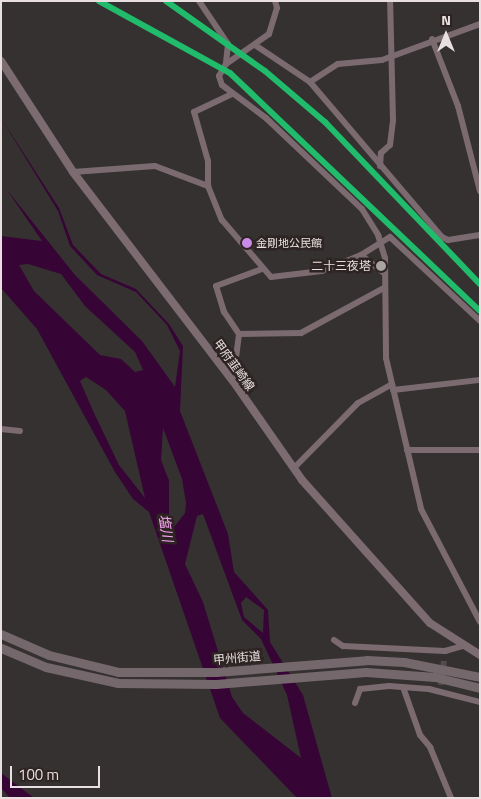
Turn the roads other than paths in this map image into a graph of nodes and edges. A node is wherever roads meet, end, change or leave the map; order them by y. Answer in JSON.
{"nodes":[{"id":1,"x":199,"y":1,"type":"edge"},
{"id":2,"x":275,"y":1,"type":"edge"},
{"id":3,"x":390,"y":1,"type":"edge"},
{"id":4,"x":480,"y":24,"type":"edge"},
{"id":5,"x":432,"y":39,"type":"junction"},
{"id":6,"x":255,"y":45,"type":"junction"},
{"id":7,"x":395,"y":56,"type":"junction"},
{"id":8,"x":1,"y":61,"type":"edge"},
{"id":9,"x":226,"y":64,"type":"junction"},
{"id":10,"x":310,"y":82,"type":"junction"},
{"id":11,"x":232,"y":94,"type":"junction"},
{"id":12,"x":380,"y":166,"type":"junction"},
{"id":13,"x":73,"y":172,"type":"junction"},
{"id":14,"x":208,"y":186,"type":"junction"},
{"id":15,"x":480,"y":191,"type":"edge"},
{"id":16,"x":480,"y":235,"type":"edge"},
{"id":17,"x":380,"y":240,"type":"junction"},
{"id":18,"x":361,"y":255,"type":"junction"},
{"id":19,"x":262,"y":269,"type":"junction"},
{"id":20,"x":384,"y":273,"type":"junction"},
{"id":21,"x":384,"y":288,"type":"junction"},
{"id":22,"x":480,"y":321,"type":"edge"},
{"id":23,"x":239,"y":334,"type":"junction"},
{"id":24,"x":480,"y":380,"type":"edge"},
{"id":25,"x":233,"y":381,"type":"junction"},
{"id":26,"x":392,"y":387,"type":"junction"},
{"id":27,"x":1,"y":429,"type":"edge"},
{"id":28,"x":20,"y":431,"type":"dead end"},
{"id":29,"x":407,"y":450,"type":"junction"},
{"id":30,"x":480,"y":450,"type":"edge"},
{"id":31,"x":294,"y":468,"type":"junction"},
{"id":32,"x":479,"y":619,"type":"edge"},
{"id":33,"x":1,"y":634,"type":"edge"},
{"id":34,"x":334,"y":640,"type":"dead end"},
{"id":35,"x":462,"y":646,"type":"junction"},
{"id":36,"x":1,"y":648,"type":"edge"},
{"id":37,"x":445,"y":651,"type":"junction"},
{"id":38,"x":480,"y":655,"type":"edge"},
{"id":39,"x":444,"y":660,"type":"tunnel mouth"},
{"id":40,"x":480,"y":677,"type":"edge"},
{"id":41,"x":404,"y":687,"type":"junction"},
{"id":42,"x":480,"y":688,"type":"edge"},
{"id":43,"x":480,"y":702,"type":"edge"},
{"id":44,"x":355,"y":703,"type":"dead end"},
{"id":45,"x":452,"y":798,"type":"edge"}],
"edges":[{"from":1,"to":9,"type":"street"},
{"from":2,"to":6,"type":"street"},
{"from":3,"to":7,"type":"street"},
{"from":4,"to":5,"type":"street"},
{"from":5,"to":7,"type":"street"},
{"from":5,"to":15,"type":"street"},
{"from":6,"to":9,"type":"street"},
{"from":6,"to":10,"type":"street"},
{"from":7,"to":10,"type":"street"},
{"from":7,"to":12,"type":"street"},
{"from":8,"to":13,"type":"main road","name":"甲府韮崎線"},
{"from":9,"to":11,"type":"street"},
{"from":10,"to":12,"type":"street"},
{"from":11,"to":14,"type":"street"},
{"from":11,"to":17,"type":"street"},
{"from":12,"to":16,"type":"street"},
{"from":13,"to":14,"type":"street"},
{"from":13,"to":25,"type":"main road","name":"甲府韮崎線"},
{"from":14,"to":19,"type":"street"},
{"from":17,"to":18,"type":"street"},
{"from":17,"to":20,"type":"street"},
{"from":17,"to":22,"type":"street"},
{"from":18,"to":19,"type":"street"},
{"from":18,"to":20,"type":"street"},
{"from":19,"to":23,"type":"street"},
{"from":20,"to":21,"type":"street"},
{"from":21,"to":23,"type":"street"},
{"from":21,"to":26,"type":"street"},
{"from":23,"to":25,"type":"street"},
{"from":24,"to":26,"type":"street"},
{"from":25,"to":31,"type":"main road","name":"甲府韮崎線"},
{"from":26,"to":29,"type":"street"},
{"from":26,"to":31,"type":"street"},
{"from":27,"to":28,"type":"street"},
{"from":29,"to":30,"type":"street"},
{"from":29,"to":32,"type":"street"},
{"from":31,"to":35,"type":"main road","name":"甲府韮崎線"},
{"from":33,"to":40,"type":"highway","name":"甲州街道"},
{"from":34,"to":37,"type":"street"},
{"from":35,"to":37,"type":"street"},
{"from":35,"to":38,"type":"main road","name":"甲府韮崎線"},
{"from":36,"to":42,"type":"highway","name":"甲州街道"},
{"from":37,"to":39,"type":"street"},
{"from":41,"to":43,"type":"street"},
{"from":41,"to":44,"type":"street"},
{"from":41,"to":45,"type":"street"}]}
